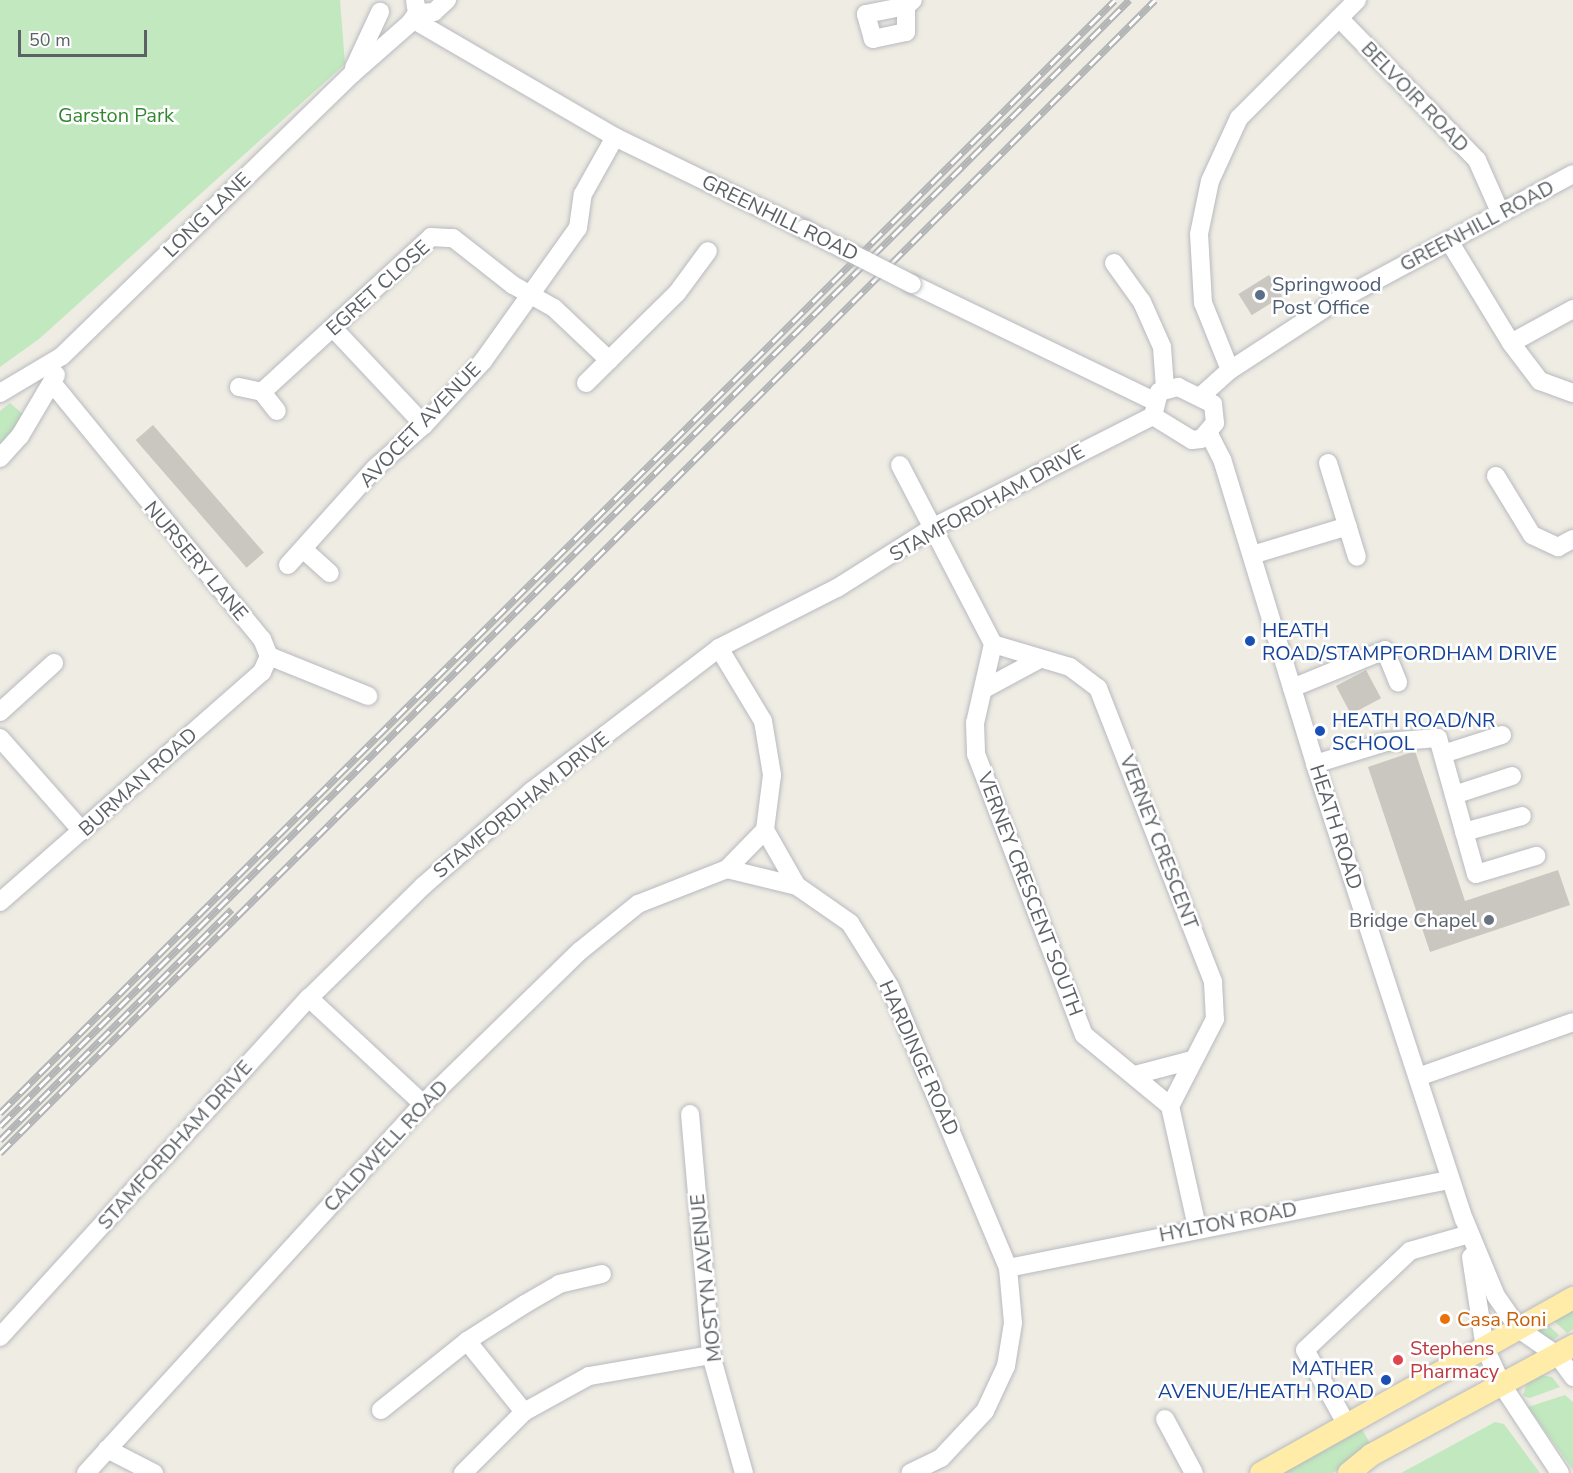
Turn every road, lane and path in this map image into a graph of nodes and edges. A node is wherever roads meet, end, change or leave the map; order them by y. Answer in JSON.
{"nodes":[{"id":1,"x":447,"y":0,"type":"edge"},
{"id":2,"x":1358,"y":0,"type":"edge"},
{"id":3,"x":380,"y":6,"type":"edge"},
{"id":4,"x":413,"y":15,"type":"edge"},
{"id":5,"x":1339,"y":18,"type":"junction"},
{"id":6,"x":352,"y":74,"type":"junction"},
{"id":7,"x":615,"y":137,"type":"junction"},
{"id":8,"x":1573,"y":174,"type":"edge"},
{"id":9,"x":1500,"y":212,"type":"junction"},
{"id":10,"x":1449,"y":241,"type":"junction"},
{"id":11,"x":708,"y":251,"type":"dead end"},
{"id":12,"x":1114,"y":262,"type":"dead end"},
{"id":13,"x":532,"y":296,"type":"junction"},
{"id":14,"x":1573,"y":309,"type":"edge"},
{"id":15,"x":333,"y":328,"type":"junction"},
{"id":16,"x":1511,"y":343,"type":"junction"},
{"id":17,"x":62,"y":356,"type":"junction"},
{"id":18,"x":609,"y":360,"type":"junction"},
{"id":19,"x":1230,"y":370,"type":"junction"},
{"id":20,"x":586,"y":383,"type":"dead end"},
{"id":21,"x":53,"y":384,"type":"junction"},
{"id":22,"x":239,"y":387,"type":"dead end"},
{"id":23,"x":262,"y":392,"type":"junction"},
{"id":24,"x":0,"y":393,"type":"edge"},
{"id":25,"x":1573,"y":393,"type":"edge"},
{"id":26,"x":1201,"y":396,"type":"junction"},
{"id":27,"x":1157,"y":402,"type":"junction"},
{"id":28,"x":277,"y":411,"type":"dead end"},
{"id":29,"x":424,"y":425,"type":"junction"},
{"id":30,"x":1209,"y":434,"type":"junction"},
{"id":31,"x":0,"y":458,"type":"edge"},
{"id":32,"x":1328,"y":463,"type":"dead end"},
{"id":33,"x":900,"y":465,"type":"dead end"},
{"id":34,"x":1496,"y":476,"type":"dead end"},
{"id":35,"x":1348,"y":526,"type":"junction"},
{"id":36,"x":932,"y":528,"type":"junction"},
{"id":37,"x":1573,"y":539,"type":"edge"},
{"id":38,"x":303,"y":549,"type":"junction"},
{"id":39,"x":1252,"y":555,"type":"junction"},
{"id":40,"x":1357,"y":557,"type":"dead end"},
{"id":41,"x":288,"y":565,"type":"dead end"},
{"id":42,"x":330,"y":573,"type":"dead end"},
{"id":43,"x":993,"y":644,"type":"junction"},
{"id":44,"x":719,"y":648,"type":"junction"},
{"id":45,"x":269,"y":656,"type":"junction"},
{"id":46,"x":1038,"y":660,"type":"junction"},
{"id":47,"x":54,"y":663,"type":"dead end"},
{"id":48,"x":1398,"y":682,"type":"dead end"},
{"id":49,"x":1292,"y":688,"type":"junction"},
{"id":50,"x":984,"y":689,"type":"junction"},
{"id":51,"x":368,"y":696,"type":"dead end"},
{"id":52,"x":0,"y":712,"type":"edge"},
{"id":53,"x":1502,"y":735,"type":"dead end"},
{"id":54,"x":0,"y":738,"type":"edge"},
{"id":55,"x":1443,"y":754,"type":"junction"},
{"id":56,"x":1315,"y":764,"type":"junction"},
{"id":57,"x":1512,"y":776,"type":"dead end"},
{"id":58,"x":1454,"y":795,"type":"junction"},
{"id":59,"x":1522,"y":816,"type":"dead end"},
{"id":60,"x":765,"y":830,"type":"junction"},
{"id":61,"x":82,"y":831,"type":"junction"},
{"id":62,"x":1464,"y":832,"type":"junction"},
{"id":63,"x":1536,"y":856,"type":"dead end"},
{"id":64,"x":727,"y":869,"type":"junction"},
{"id":65,"x":796,"y":886,"type":"junction"},
{"id":66,"x":0,"y":902,"type":"edge"},
{"id":67,"x":309,"y":998,"type":"junction"},
{"id":68,"x":1573,"y":1022,"type":"edge"},
{"id":69,"x":1192,"y":1060,"type":"junction"},
{"id":70,"x":1135,"y":1075,"type":"junction"},
{"id":71,"x":1418,"y":1077,"type":"junction"},
{"id":72,"x":423,"y":1104,"type":"junction"},
{"id":73,"x":1170,"y":1106,"type":"junction"},
{"id":74,"x":690,"y":1114,"type":"dead end"},
{"id":75,"x":1449,"y":1180,"type":"junction"},
{"id":76,"x":1197,"y":1227,"type":"junction"},
{"id":77,"x":1465,"y":1227,"type":"junction"},
{"id":78,"x":1008,"y":1268,"type":"junction"},
{"id":79,"x":602,"y":1274,"type":"dead end"},
{"id":80,"x":1573,"y":1298,"type":"edge"},
{"id":81,"x":1519,"y":1329,"type":"junction"},
{"id":82,"x":0,"y":1337,"type":"edge"},
{"id":83,"x":467,"y":1341,"type":"junction"},
{"id":84,"x":1485,"y":1348,"type":"junction"},
{"id":85,"x":1566,"y":1351,"type":"edge"},
{"id":86,"x":711,"y":1355,"type":"junction"},
{"id":87,"x":1573,"y":1377,"type":"edge"},
{"id":88,"x":1502,"y":1385,"type":"junction"},
{"id":89,"x":381,"y":1410,"type":"dead end"},
{"id":90,"x":524,"y":1412,"type":"junction"},
{"id":91,"x":1165,"y":1419,"type":"dead end"},
{"id":92,"x":1347,"y":1425,"type":"junction"},
{"id":93,"x":107,"y":1449,"type":"junction"},
{"id":94,"x":86,"y":1473,"type":"edge"},
{"id":95,"x":154,"y":1473,"type":"edge"},
{"id":96,"x":463,"y":1473,"type":"edge"},
{"id":97,"x":744,"y":1473,"type":"edge"},
{"id":98,"x":910,"y":1473,"type":"edge"},
{"id":99,"x":1194,"y":1473,"type":"edge"},
{"id":100,"x":1261,"y":1473,"type":"edge"},
{"id":101,"x":1350,"y":1473,"type":"edge"},
{"id":102,"x":1560,"y":1473,"type":"edge"}],
"edges":[{"from":1,"to":4,"type":"street"},
{"from":2,"to":5,"type":"street"},
{"from":3,"to":4,"type":"street","name":"GREENHILL ROAD"},
{"from":3,"to":6,"type":"street","name":"LONG LANE"},
{"from":4,"to":6,"type":"street","name":"LONG LANE"},
{"from":4,"to":7,"type":"street","name":"GREENHILL ROAD"},
{"from":5,"to":9,"type":"street","name":"BELVOIR ROAD"},
{"from":5,"to":19,"type":"street"},
{"from":6,"to":17,"type":"street","name":"LONG LANE"},
{"from":7,"to":13,"type":"street","name":"AVOCET AVENUE"},
{"from":7,"to":27,"type":"street","name":"GREENHILL ROAD","bridge":true},
{"from":8,"to":9,"type":"street","name":"GREENHILL ROAD"},
{"from":9,"to":10,"type":"street","name":"GREENHILL ROAD"},
{"from":10,"to":16,"type":"street"},
{"from":10,"to":19,"type":"street","name":"GREENHILL ROAD"},
{"from":11,"to":18,"type":"street"},
{"from":12,"to":27,"type":"street"},
{"from":13,"to":15,"type":"street","name":"EGRET CLOSE"},
{"from":13,"to":18,"type":"street"},
{"from":13,"to":29,"type":"street","name":"AVOCET AVENUE"},
{"from":14,"to":16,"type":"street"},
{"from":15,"to":23,"type":"street","name":"EGRET CLOSE"},
{"from":15,"to":29,"type":"street"},
{"from":16,"to":25,"type":"street"},
{"from":17,"to":21,"type":"street","name":"LONG LANE"},
{"from":17,"to":24,"type":"street","name":"LONG LANE"},
{"from":18,"to":20,"type":"street"},
{"from":19,"to":26,"type":"street","name":"GREENHILL ROAD"},
{"from":21,"to":31,"type":"street","name":"LONG LANE"},
{"from":21,"to":45,"type":"street","name":"NURSERY LANE"},
{"from":22,"to":23,"type":"street"},
{"from":23,"to":28,"type":"street"},
{"from":26,"to":27,"type":"street"},
{"from":26,"to":30,"type":"street"},
{"from":27,"to":30,"type":"street"},
{"from":27,"to":36,"type":"street","name":"STAMFORDHAM DRIVE"},
{"from":29,"to":38,"type":"street","name":"AVOCET AVENUE"},
{"from":30,"to":39,"type":"street","name":"HEATH ROAD"},
{"from":32,"to":35,"type":"street"},
{"from":33,"to":36,"type":"street"},
{"from":34,"to":37,"type":"street"},
{"from":35,"to":39,"type":"street"},
{"from":35,"to":40,"type":"street"},
{"from":36,"to":43,"type":"street"},
{"from":36,"to":44,"type":"street","name":"STAMFORDHAM DRIVE"},
{"from":38,"to":41,"type":"street","name":"AVOCET AVENUE"},
{"from":38,"to":42,"type":"street"},
{"from":39,"to":49,"type":"street","name":"HEATH ROAD"},
{"from":43,"to":46,"type":"street","name":"VERNEY CRESCENT"},
{"from":43,"to":50,"type":"street","name":"VERNEY CRESCENT SOUTH"},
{"from":44,"to":60,"type":"street"},
{"from":44,"to":67,"type":"street","name":"STAMFORDHAM DRIVE"},
{"from":45,"to":51,"type":"street"},
{"from":45,"to":61,"type":"street","name":"BURMAN ROAD"},
{"from":46,"to":50,"type":"street"},
{"from":46,"to":69,"type":"street","name":"VERNEY CRESCENT"},
{"from":47,"to":52,"type":"street"},
{"from":48,"to":49,"type":"street"},
{"from":49,"to":56,"type":"street","name":"HEATH ROAD"},
{"from":50,"to":70,"type":"street","name":"VERNEY CRESCENT SOUTH"},
{"from":53,"to":55,"type":"street"},
{"from":54,"to":61,"type":"street"},
{"from":55,"to":56,"type":"street"},
{"from":55,"to":58,"type":"street"},
{"from":56,"to":71,"type":"street","name":"HEATH ROAD"},
{"from":57,"to":58,"type":"street"},
{"from":58,"to":62,"type":"street"},
{"from":59,"to":62,"type":"street"},
{"from":60,"to":64,"type":"street","name":"CALDWELL ROAD"},
{"from":60,"to":65,"type":"street","name":"HARDINGE ROAD"},
{"from":61,"to":66,"type":"street","name":"BURMAN ROAD"},
{"from":62,"to":63,"type":"street"},
{"from":64,"to":65,"type":"street"},
{"from":64,"to":72,"type":"street","name":"CALDWELL ROAD"},
{"from":65,"to":78,"type":"street","name":"HARDINGE ROAD"},
{"from":67,"to":72,"type":"street"},
{"from":67,"to":82,"type":"street","name":"STAMFORDHAM DRIVE"},
{"from":68,"to":71,"type":"street"},
{"from":69,"to":70,"type":"street"},
{"from":69,"to":73,"type":"street","name":"VERNEY CRESCENT"},
{"from":70,"to":73,"type":"street","name":"VERNEY CRESCENT SOUTH"},
{"from":71,"to":75,"type":"street","name":"HEATH ROAD"},
{"from":72,"to":93,"type":"street","name":"CALDWELL ROAD"},
{"from":73,"to":76,"type":"street"},
{"from":74,"to":86,"type":"street","name":"MOSTYN AVENUE"},
{"from":75,"to":76,"type":"street","name":"HYLTON ROAD"},
{"from":75,"to":77,"type":"street","name":"HEATH ROAD"},
{"from":76,"to":78,"type":"street","name":"HYLTON ROAD"},
{"from":77,"to":81,"type":"street","name":"HEATH ROAD"},
{"from":77,"to":84,"type":"street","name":"HEATH ROAD"},
{"from":77,"to":92,"type":"street"},
{"from":78,"to":98,"type":"street","name":"HARDINGE ROAD"},
{"from":79,"to":83,"type":"street"},
{"from":80,"to":81,"type":"main road"},
{"from":81,"to":84,"type":"main road"},
{"from":81,"to":85,"type":"street","name":"HEATH ROAD"},
{"from":83,"to":89,"type":"street"},
{"from":83,"to":90,"type":"street"},
{"from":84,"to":88,"type":"street","name":"HEATH ROAD"},
{"from":84,"to":92,"type":"main road"},
{"from":85,"to":87,"type":"street","name":"HEATH ROAD"},
{"from":85,"to":88,"type":"main road"},
{"from":86,"to":90,"type":"street"},
{"from":86,"to":97,"type":"street","name":"MOSTYN AVENUE"},
{"from":88,"to":101,"type":"main road"},
{"from":88,"to":102,"type":"street","name":"HEATH ROAD"},
{"from":90,"to":96,"type":"street"},
{"from":91,"to":99,"type":"street"},
{"from":92,"to":100,"type":"main road"},
{"from":93,"to":94,"type":"street","name":"CALDWELL ROAD"},
{"from":93,"to":95,"type":"street"}]}
